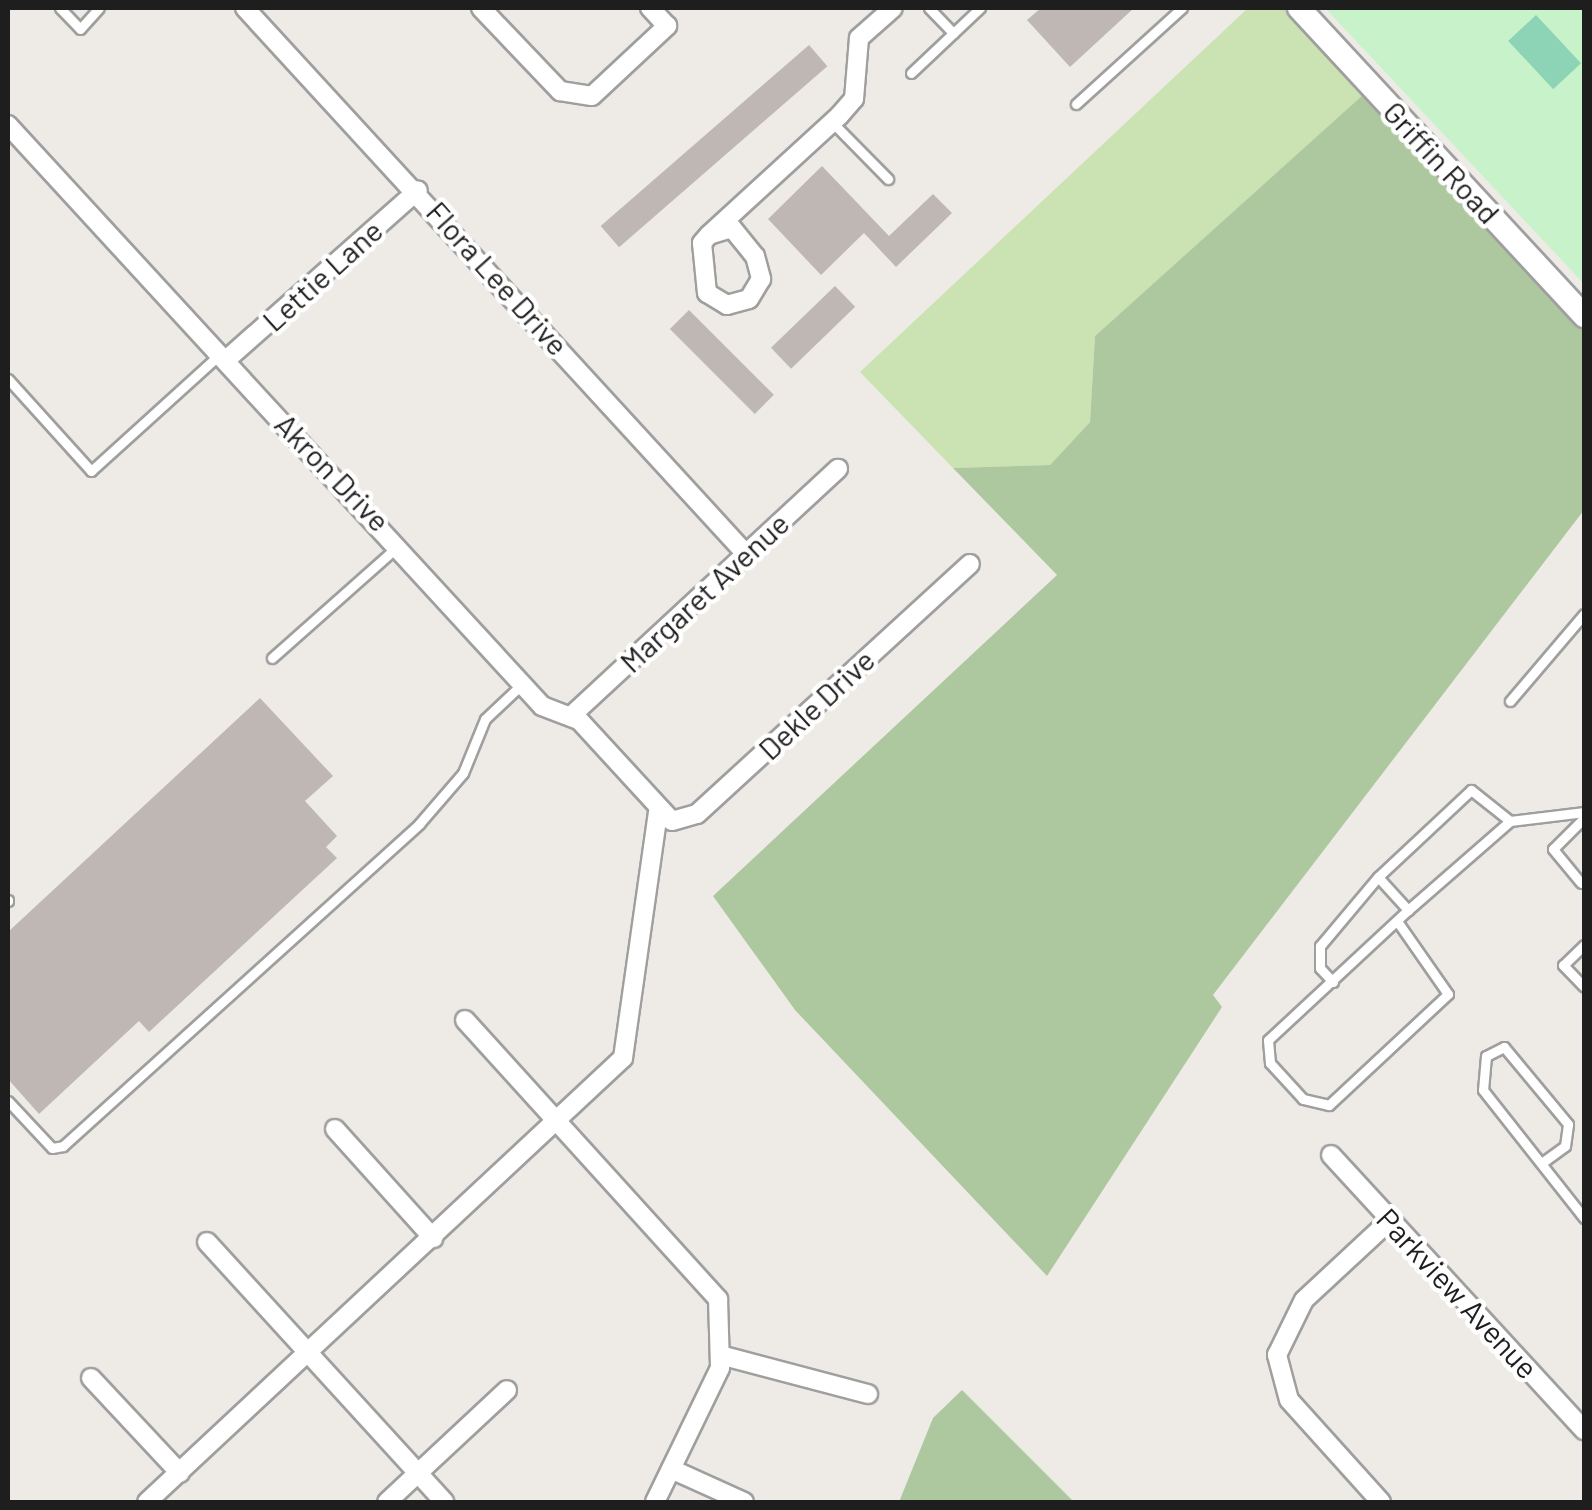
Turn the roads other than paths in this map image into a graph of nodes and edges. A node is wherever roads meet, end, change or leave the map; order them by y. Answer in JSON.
{"nodes":[{"id":1,"x":60,"y":8,"type":"edge"},
{"id":2,"x":99,"y":8,"type":"edge"},
{"id":3,"x":245,"y":8,"type":"edge"},
{"id":4,"x":481,"y":8,"type":"edge"},
{"id":5,"x":650,"y":8,"type":"edge"},
{"id":6,"x":893,"y":8,"type":"edge"},
{"id":7,"x":929,"y":8,"type":"edge"},
{"id":8,"x":980,"y":8,"type":"edge"},
{"id":9,"x":1182,"y":8,"type":"edge"},
{"id":10,"x":1300,"y":8,"type":"edge"},
{"id":11,"x":953,"y":33,"type":"junction"},
{"id":12,"x":911,"y":73,"type":"dead end"},
{"id":13,"x":1076,"y":104,"type":"dead end"},
{"id":14,"x":832,"y":122,"type":"junction"},
{"id":15,"x":8,"y":125,"type":"edge"},
{"id":16,"x":888,"y":179,"type":"dead end"},
{"id":17,"x":418,"y":190,"type":"junction"},
{"id":18,"x":709,"y":235,"type":"dead end"},
{"id":19,"x":1584,"y":316,"type":"edge"},
{"id":20,"x":223,"y":357,"type":"junction"},
{"id":21,"x":8,"y":380,"type":"edge"},
{"id":22,"x":838,"y":469,"type":"dead end"},
{"id":23,"x":400,"y":543,"type":"junction"},
{"id":24,"x":746,"y":554,"type":"junction"},
{"id":25,"x":970,"y":564,"type":"dead end"},
{"id":26,"x":1584,"y":614,"type":"edge"},
{"id":27,"x":272,"y":658,"type":"dead end"},
{"id":28,"x":523,"y":683,"type":"junction"},
{"id":29,"x":1510,"y":701,"type":"dead end"},
{"id":30,"x":571,"y":716,"type":"junction"},
{"id":31,"x":658,"y":811,"type":"junction"},
{"id":32,"x":1584,"y":815,"type":"edge"},
{"id":33,"x":1510,"y":820,"type":"junction"},
{"id":34,"x":1378,"y":877,"type":"junction"},
{"id":35,"x":1581,"y":883,"type":"dead end"},
{"id":36,"x":1408,"y":910,"type":"junction"},
{"id":37,"x":1397,"y":921,"type":"junction"},
{"id":38,"x":1584,"y":945,"type":"edge"},
{"id":39,"x":1333,"y":982,"type":"junction"},
{"id":40,"x":1584,"y":987,"type":"edge"},
{"id":41,"x":465,"y":1020,"type":"dead end"},
{"id":42,"x":8,"y":1101,"type":"edge"},
{"id":43,"x":559,"y":1122,"type":"junction"},
{"id":44,"x":335,"y":1129,"type":"dead end"},
{"id":45,"x":1331,"y":1155,"type":"dead end"},
{"id":46,"x":1543,"y":1162,"type":"junction"},
{"id":47,"x":1584,"y":1218,"type":"edge"},
{"id":48,"x":1390,"y":1220,"type":"junction"},
{"id":49,"x":433,"y":1238,"type":"junction"},
{"id":50,"x":206,"y":1242,"type":"dead end"},
{"id":51,"x":306,"y":1356,"type":"junction"},
{"id":52,"x":724,"y":1356,"type":"junction"},
{"id":53,"x":91,"y":1378,"type":"dead end"},
{"id":54,"x":508,"y":1390,"type":"dead end"},
{"id":55,"x":868,"y":1394,"type":"dead end"},
{"id":56,"x":1584,"y":1430,"type":"edge"},
{"id":57,"x":671,"y":1469,"type":"junction"},
{"id":58,"x":180,"y":1472,"type":"junction"},
{"id":59,"x":417,"y":1475,"type":"junction"},
{"id":60,"x":147,"y":1502,"type":"edge"},
{"id":61,"x":387,"y":1502,"type":"edge"},
{"id":62,"x":444,"y":1502,"type":"edge"},
{"id":63,"x":655,"y":1502,"type":"edge"},
{"id":64,"x":744,"y":1502,"type":"edge"},
{"id":65,"x":1381,"y":1502,"type":"edge"}],
"edges":[{"from":1,"to":2,"type":"lane"},
{"from":3,"to":17,"type":"street","name":"Flora Lee Drive"},
{"from":4,"to":5,"type":"street"},
{"from":6,"to":14,"type":"street"},
{"from":7,"to":11,"type":"lane"},
{"from":8,"to":11,"type":"lane"},
{"from":9,"to":13,"type":"lane"},
{"from":10,"to":19,"type":"street","name":"Griffin Road"},
{"from":11,"to":12,"type":"lane"},
{"from":14,"to":16,"type":"lane"},
{"from":14,"to":18,"type":"street"},
{"from":15,"to":20,"type":"street","name":"Akron Drive"},
{"from":17,"to":20,"type":"street","name":"Lettie Lane"},
{"from":17,"to":24,"type":"street","name":"Flora Lee Drive"},
{"from":20,"to":21,"type":"lane"},
{"from":20,"to":23,"type":"street","name":"Akron Drive"},
{"from":22,"to":24,"type":"street","name":"Margaret Avenue"},
{"from":23,"to":27,"type":"lane"},
{"from":23,"to":28,"type":"street","name":"Akron Drive"},
{"from":24,"to":30,"type":"street","name":"Margaret Avenue"},
{"from":25,"to":31,"type":"street","name":"Dekle Drive"},
{"from":26,"to":29,"type":"lane"},
{"from":28,"to":30,"type":"street","name":"Akron Drive"},
{"from":28,"to":42,"type":"lane"},
{"from":30,"to":31,"type":"street","name":"Akron Drive"},
{"from":31,"to":43,"type":"street"},
{"from":32,"to":33,"type":"lane"},
{"from":32,"to":35,"type":"lane"},
{"from":33,"to":34,"type":"lane"},
{"from":33,"to":36,"type":"lane"},
{"from":34,"to":36,"type":"lane"},
{"from":34,"to":39,"type":"lane"},
{"from":36,"to":37,"type":"lane"},
{"from":37,"to":39,"type":"lane"},
{"from":37,"to":39,"type":"lane"},
{"from":38,"to":40,"type":"lane"},
{"from":41,"to":43,"type":"street"},
{"from":43,"to":49,"type":"street"},
{"from":43,"to":52,"type":"street"},
{"from":44,"to":49,"type":"street"},
{"from":45,"to":48,"type":"street","name":"Parkview Avenue"},
{"from":46,"to":46,"type":"lane"},
{"from":46,"to":47,"type":"lane"},
{"from":48,"to":56,"type":"street","name":"Parkview Avenue"},
{"from":48,"to":65,"type":"street"},
{"from":49,"to":51,"type":"street"},
{"from":50,"to":51,"type":"street"},
{"from":51,"to":58,"type":"street"},
{"from":51,"to":59,"type":"street"},
{"from":52,"to":55,"type":"street"},
{"from":52,"to":57,"type":"street"},
{"from":53,"to":58,"type":"street"},
{"from":54,"to":59,"type":"street"},
{"from":57,"to":63,"type":"street"},
{"from":57,"to":64,"type":"street"},
{"from":58,"to":60,"type":"street"},
{"from":59,"to":61,"type":"street"},
{"from":59,"to":62,"type":"street"}]}
